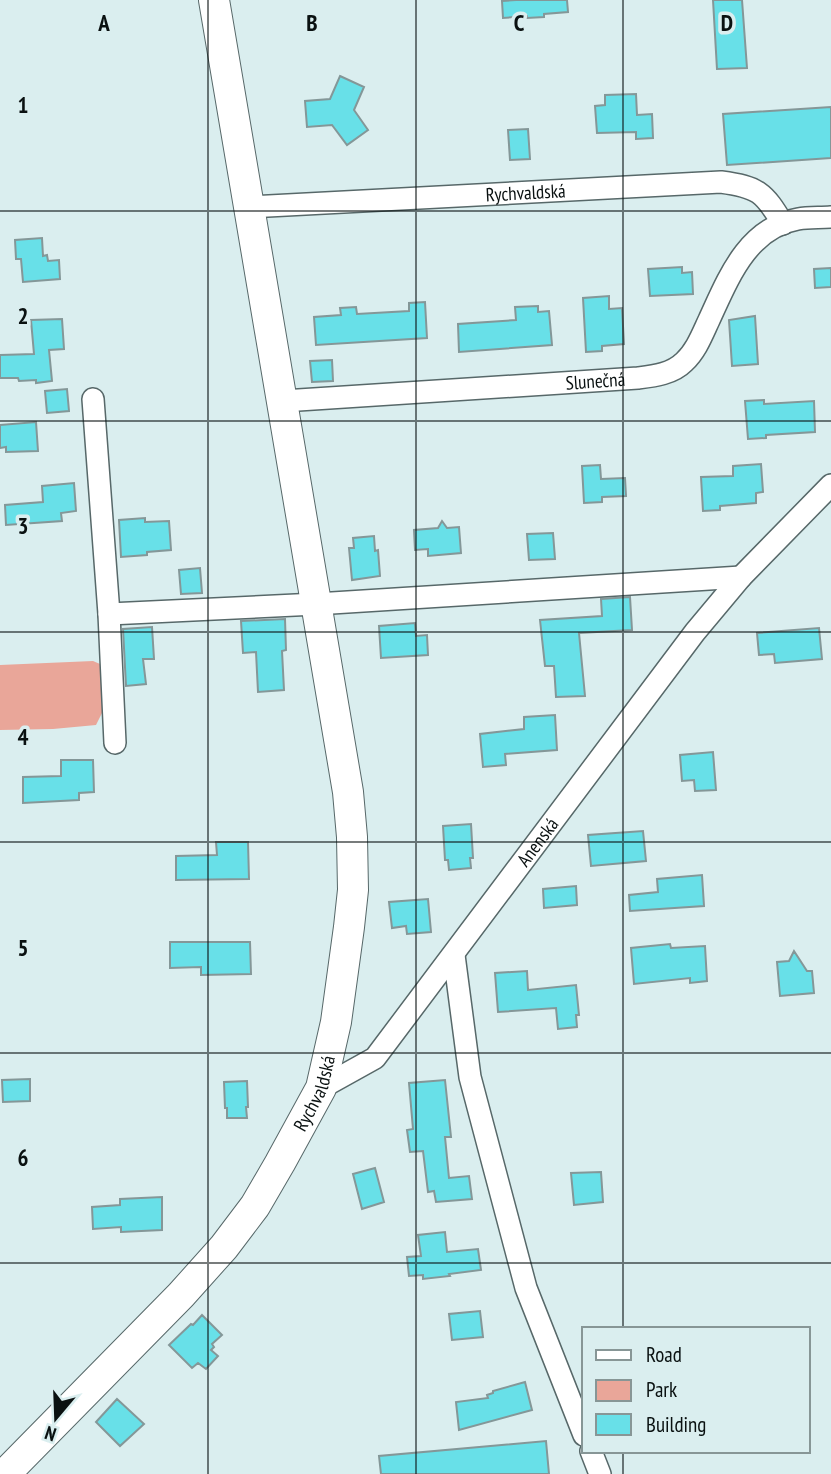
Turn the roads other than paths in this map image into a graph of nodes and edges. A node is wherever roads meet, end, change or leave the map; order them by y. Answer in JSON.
{"nodes":[{"id":1,"x":214,"y":0,"type":"edge"},
{"id":2,"x":250,"y":207,"type":"junction"},
{"id":3,"x":831,"y":217,"type":"edge"},
{"id":4,"x":783,"y":224,"type":"junction"},
{"id":5,"x":93,"y":399,"type":"dead end"},
{"id":6,"x":282,"y":401,"type":"junction"},
{"id":7,"x":831,"y":485,"type":"edge"},
{"id":8,"x":741,"y":578,"type":"junction"},
{"id":9,"x":316,"y":604,"type":"junction"},
{"id":10,"x":109,"y":614,"type":"junction"},
{"id":11,"x":115,"y":743,"type":"dead end"},
{"id":12,"x":454,"y":955,"type":"junction"},
{"id":13,"x":321,"y":1088,"type":"junction"},
{"id":14,"x":582,"y":1430,"type":"edge"},
{"id":15,"x":592,"y":1453,"type":"edge"},
{"id":16,"x":5,"y":1474,"type":"edge"},
{"id":17,"x":600,"y":1474,"type":"edge"}],
"edges":[{"from":1,"to":2,"type":"street","name":"Rychvaldská"},
{"from":2,"to":4,"type":"street","name":"Rychvaldská"},
{"from":2,"to":6,"type":"street","name":"Rychvaldská"},
{"from":3,"to":4,"type":"street","name":"Slunečná"},
{"from":4,"to":6,"type":"street","name":"Slunečná"},
{"from":5,"to":10,"type":"street"},
{"from":6,"to":9,"type":"street","name":"Rychvaldská"},
{"from":7,"to":8,"type":"street","name":"Anenská"},
{"from":8,"to":9,"type":"street"},
{"from":8,"to":12,"type":"street","name":"Anenská"},
{"from":9,"to":10,"type":"street"},
{"from":9,"to":13,"type":"street","name":"Rychvaldská"},
{"from":10,"to":11,"type":"street"},
{"from":12,"to":13,"type":"street","name":"Anenská"},
{"from":12,"to":14,"type":"street"},
{"from":13,"to":16,"type":"street","name":"Rychvaldská"},
{"from":15,"to":17,"type":"street"}]}
